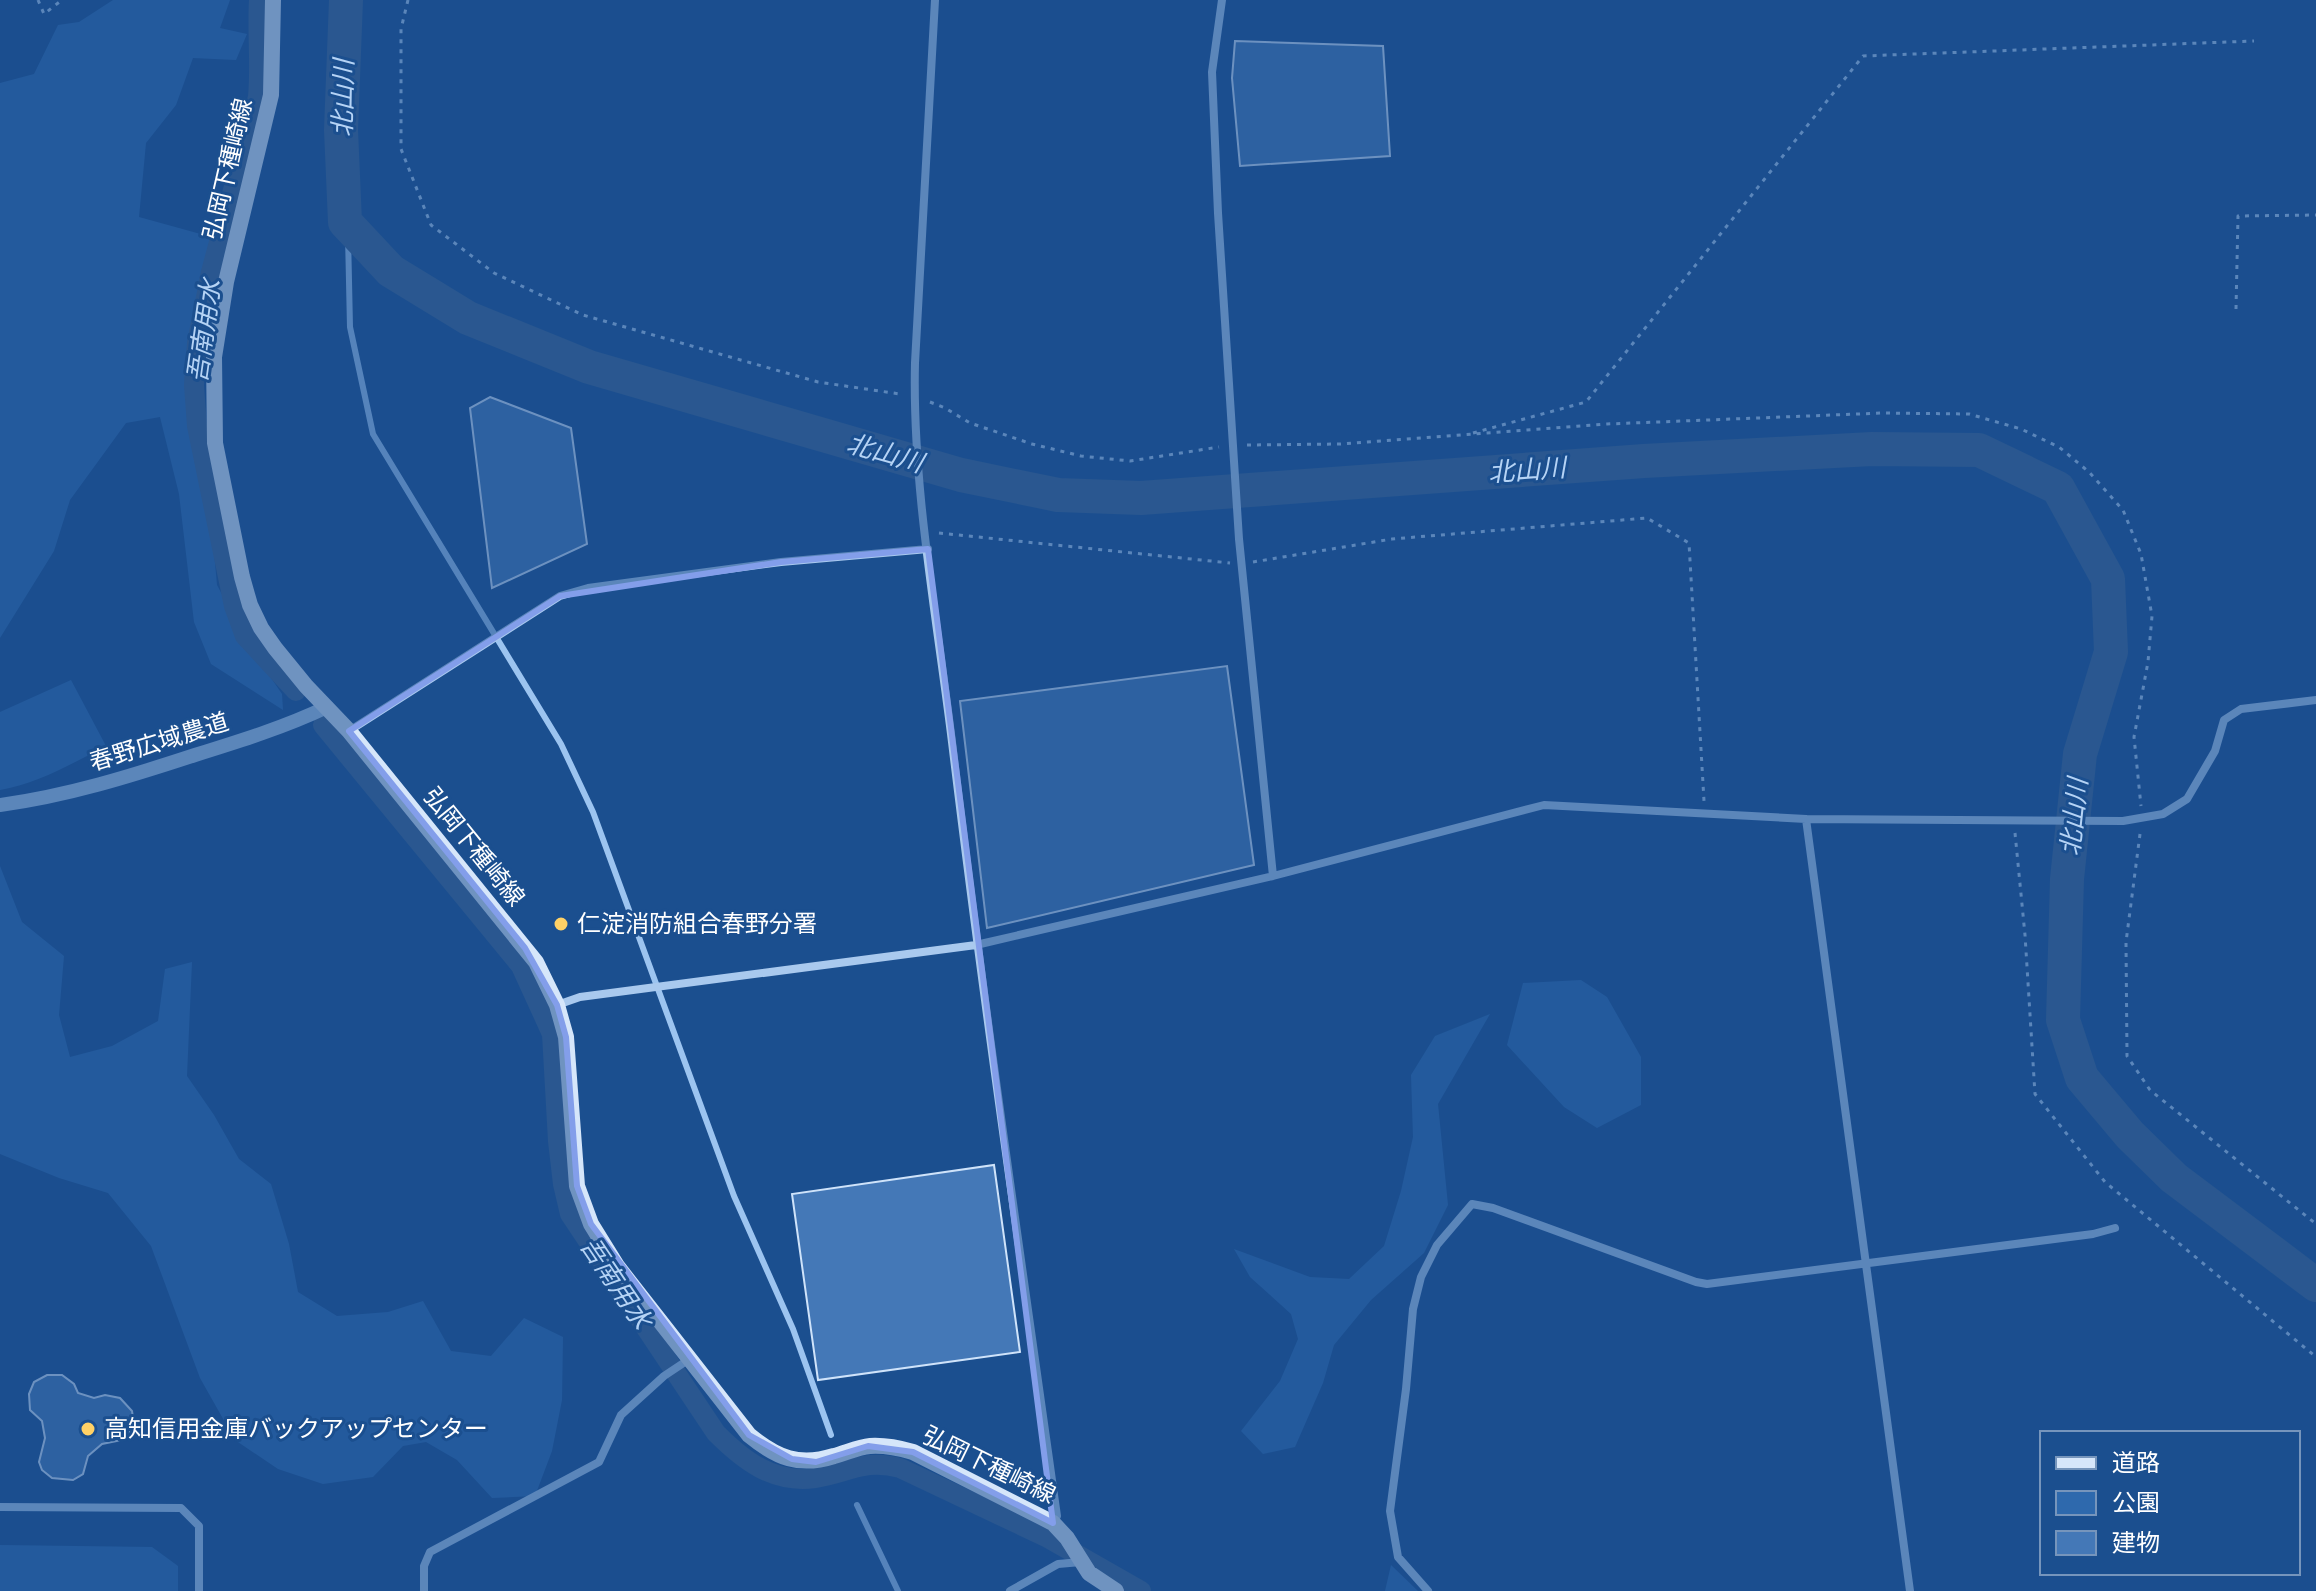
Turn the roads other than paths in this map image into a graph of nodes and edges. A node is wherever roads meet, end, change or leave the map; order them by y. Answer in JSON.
{"nodes":[{"id":1,"x":273,"y":0,"type":"edge"},
{"id":2,"x":935,"y":0,"type":"edge"},
{"id":3,"x":1222,"y":0,"type":"edge"},
{"id":4,"x":928,"y":549,"type":"junction"},
{"id":5,"x":2316,"y":700,"type":"edge"},
{"id":6,"x":327,"y":707,"type":"junction"},
{"id":7,"x":349,"y":731,"type":"junction"},
{"id":8,"x":0,"y":805,"type":"edge"},
{"id":9,"x":1806,"y":819,"type":"junction"},
{"id":10,"x":1273,"y":876,"type":"junction"},
{"id":11,"x":976,"y":945,"type":"junction"},
{"id":12,"x":557,"y":1005,"type":"junction"},
{"id":13,"x":2115,"y":1228,"type":"dead end"},
{"id":14,"x":1867,"y":1262,"type":"junction"},
{"id":15,"x":687,"y":1360,"type":"junction"},
{"id":16,"x":0,"y":1507,"type":"edge"},
{"id":17,"x":1053,"y":1523,"type":"junction"},
{"id":18,"x":1082,"y":1560,"type":"junction"},
{"id":19,"x":199,"y":1591,"type":"edge"},
{"id":20,"x":424,"y":1591,"type":"edge"},
{"id":21,"x":1010,"y":1591,"type":"edge"},
{"id":22,"x":1116,"y":1591,"type":"edge"},
{"id":23,"x":1428,"y":1591,"type":"edge"},
{"id":24,"x":1910,"y":1591,"type":"edge"}],
"edges":[{"from":1,"to":6,"type":"main road","name":"弘岡下種崎線"},
{"from":2,"to":4,"type":"street"},
{"from":3,"to":10,"type":"street"},
{"from":4,"to":7,"type":"street"},
{"from":4,"to":11,"type":"street"},
{"from":5,"to":9,"type":"street"},
{"from":6,"to":7,"type":"main road","name":"弘岡下種崎線"},
{"from":6,"to":8,"type":"street","name":"春野広域農道"},
{"from":7,"to":12,"type":"main road","name":"弘岡下種崎線"},
{"from":9,"to":10,"type":"street"},
{"from":9,"to":14,"type":"street"},
{"from":10,"to":11,"type":"street"},
{"from":11,"to":12,"type":"street"},
{"from":11,"to":17,"type":"street"},
{"from":12,"to":15,"type":"main road","name":"弘岡下種崎線"},
{"from":13,"to":14,"type":"street"},
{"from":14,"to":23,"type":"street"},
{"from":14,"to":24,"type":"street"},
{"from":15,"to":17,"type":"main road","name":"弘岡下種崎線"},
{"from":15,"to":20,"type":"street"},
{"from":16,"to":19,"type":"street"},
{"from":17,"to":18,"type":"main road","name":"弘岡下種崎線"},
{"from":18,"to":21,"type":"street"},
{"from":18,"to":22,"type":"main road","name":"弘岡下種崎線"}]}
